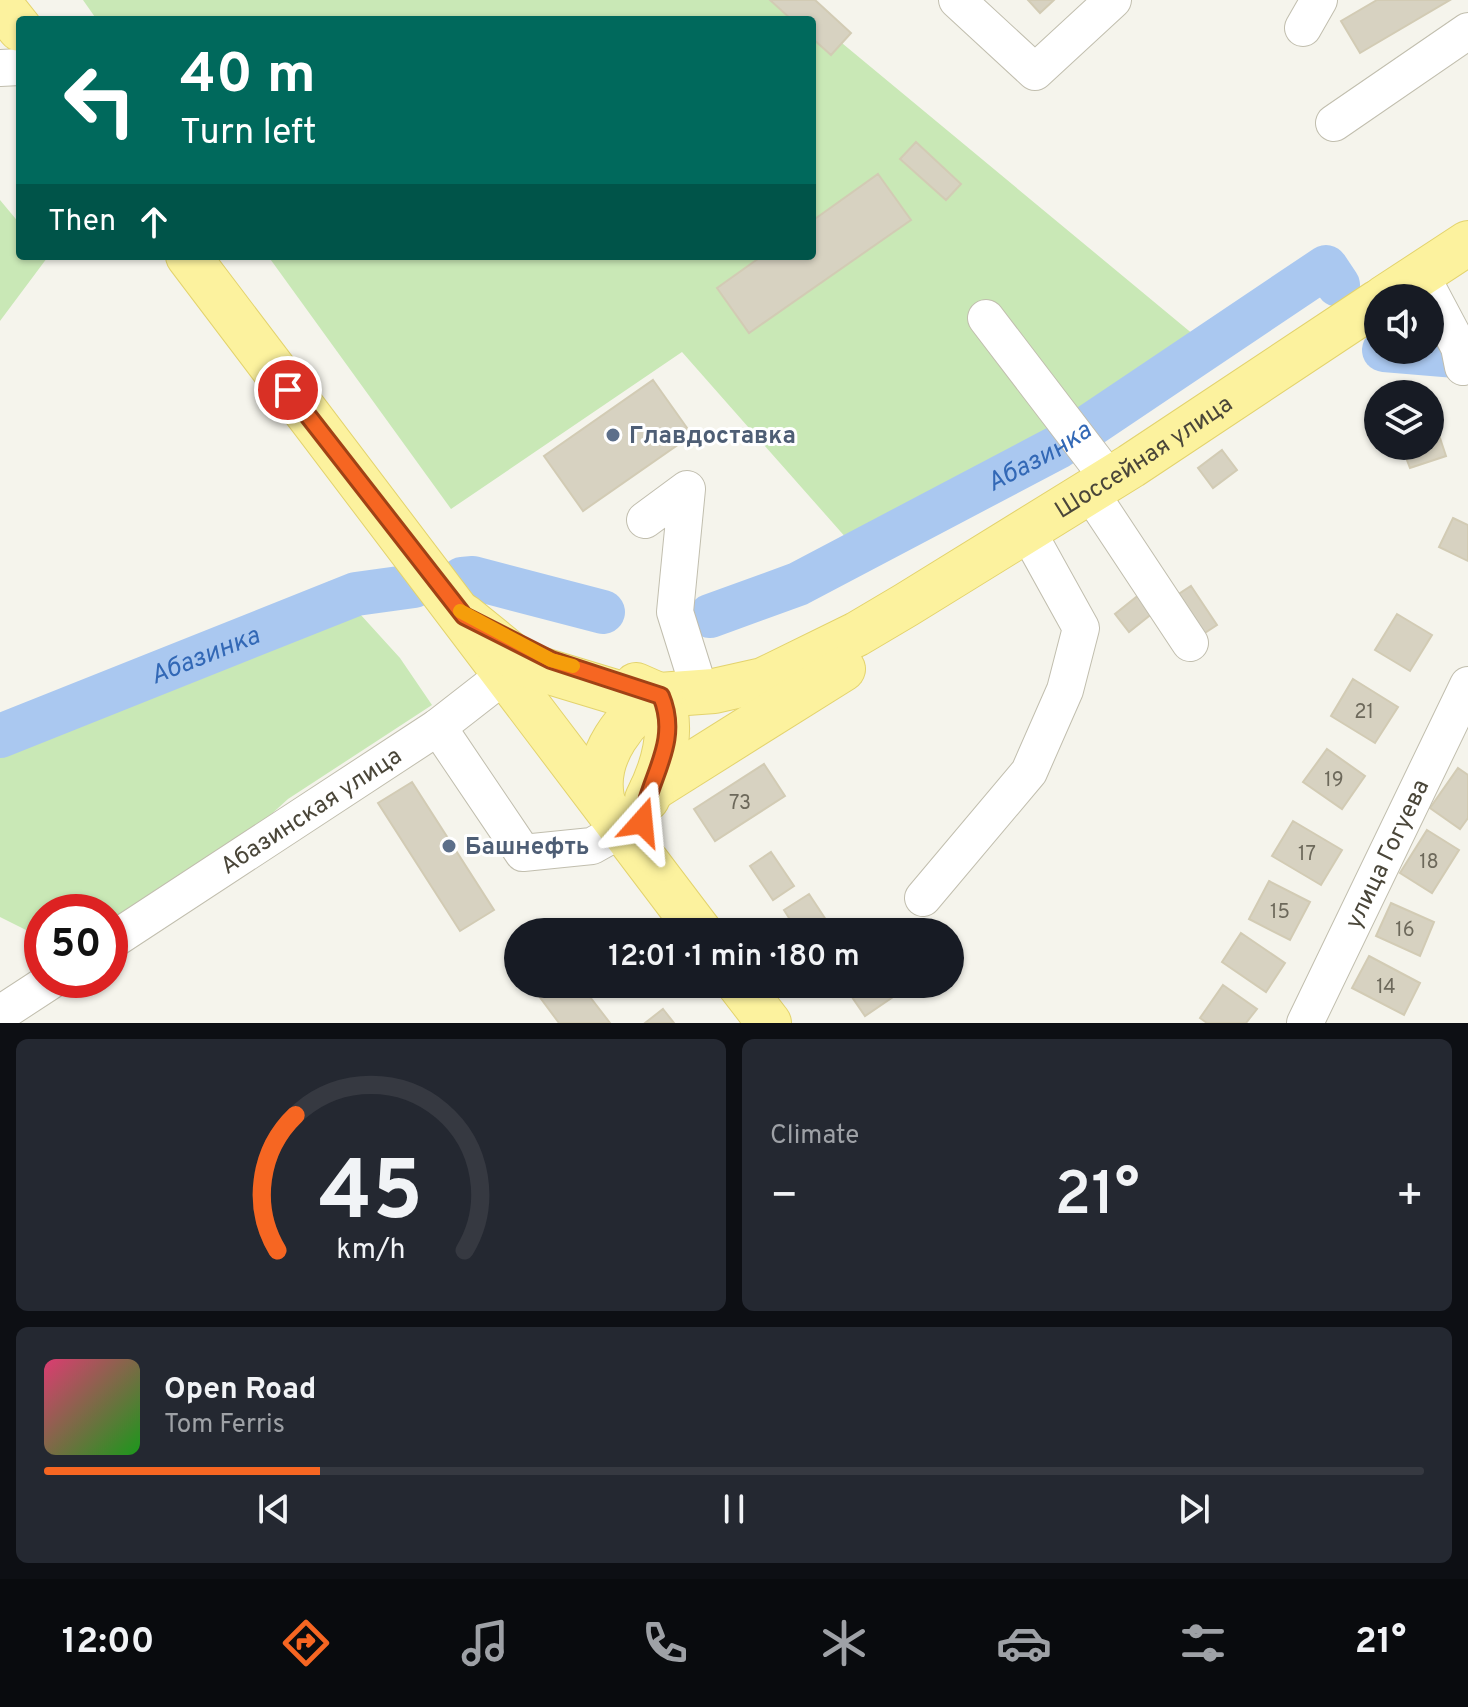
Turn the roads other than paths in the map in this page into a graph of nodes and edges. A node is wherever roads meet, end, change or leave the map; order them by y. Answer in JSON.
{"nodes":[{"id":1,"x":957,"y":0,"type":"edge"},
{"id":2,"x":1113,"y":0,"type":"edge"},
{"id":3,"x":0,"y":4,"type":"edge"},
{"id":4,"x":16,"y":24,"type":"edge"},
{"id":5,"x":1468,"y":31,"type":"edge"},
{"id":6,"x":1334,"y":123,"type":"dead end"},
{"id":7,"x":1468,"y":243,"type":"edge"},
{"id":8,"x":1468,"y":253,"type":"edge"},
{"id":9,"x":191,"y":260,"type":"edge"},
{"id":10,"x":1405,"y":284,"type":"edge"},
{"id":11,"x":1421,"y":284,"type":"edge"},
{"id":12,"x":1364,"y":311,"type":"edge"},
{"id":13,"x":986,"y":318,"type":"dead end"},
{"id":14,"x":1364,"y":322,"type":"edge"},
{"id":15,"x":1444,"y":334,"type":"edge"},
{"id":16,"x":1461,"y":357,"type":"dead end"},
{"id":17,"x":1102,"y":489,"type":"junction"},
{"id":18,"x":645,"y":520,"type":"dead end"},
{"id":19,"x":1030,"y":536,"type":"junction"},
{"id":20,"x":906,"y":605,"type":"junction"},
{"id":21,"x":464,"y":616,"type":"junction"},
{"id":22,"x":1190,"y":643,"type":"dead end"},
{"id":23,"x":506,"y":674,"type":"junction"},
{"id":24,"x":1468,"y":685,"type":"edge"},
{"id":25,"x":680,"y":694,"type":"junction"},
{"id":26,"x":438,"y":727,"type":"junction"},
{"id":27,"x":652,"y":789,"type":"junction"},
{"id":28,"x":613,"y":813,"type":"junction"},
{"id":29,"x":652,"y":868,"type":"junction"},
{"id":30,"x":923,"y":898,"type":"dead end"},
{"id":31,"x":690,"y":918,"type":"edge"},
{"id":32,"x":128,"y":930,"type":"edge"},
{"id":33,"x":24,"y":998,"type":"edge"},
{"id":34,"x":750,"y":998,"type":"edge"},
{"id":35,"x":0,"y":1014,"type":"edge"},
{"id":36,"x":769,"y":1023,"type":"edge"},
{"id":37,"x":1305,"y":1023,"type":"edge"}],
"edges":[{"from":1,"to":2,"type":"street"},
{"from":3,"to":4,"type":"main road"},
{"from":5,"to":6,"type":"street"},
{"from":7,"to":10,"type":"main road"},
{"from":8,"to":11,"type":"main road"},
{"from":9,"to":21,"type":"main road"},
{"from":12,"to":17,"type":"main road","name":"Шоссейная улица"},
{"from":13,"to":17,"type":"street"},
{"from":14,"to":17,"type":"main road","name":"Шоссейная улица"},
{"from":15,"to":16,"type":"street"},
{"from":17,"to":19,"type":"main road","name":"Шоссейная улица"},
{"from":17,"to":20,"type":"main road","name":"Шоссейная улица"},
{"from":17,"to":22,"type":"street"},
{"from":18,"to":25,"type":"street"},
{"from":19,"to":20,"type":"main road","name":"Шоссейная улица"},
{"from":19,"to":30,"type":"street"},
{"from":20,"to":25,"type":"main road","name":"Шоссейная улица"},
{"from":20,"to":27,"type":"main road","name":"Шоссейная улица"},
{"from":21,"to":23,"type":"main road"},
{"from":21,"to":25,"type":"main road"},
{"from":23,"to":26,"type":"street","name":"Абазинская улица"},
{"from":23,"to":28,"type":"main road"},
{"from":24,"to":37,"type":"street","name":"улица Гогуева"},
{"from":25,"to":27,"type":"main road"},
{"from":25,"to":28,"type":"main road"},
{"from":26,"to":28,"type":"street"},
{"from":26,"to":32,"type":"street","name":"Абазинская улица"},
{"from":27,"to":29,"type":"main road"},
{"from":28,"to":29,"type":"main road"},
{"from":29,"to":31,"type":"main road"},
{"from":33,"to":35,"type":"street"},
{"from":34,"to":36,"type":"main road"}]}
